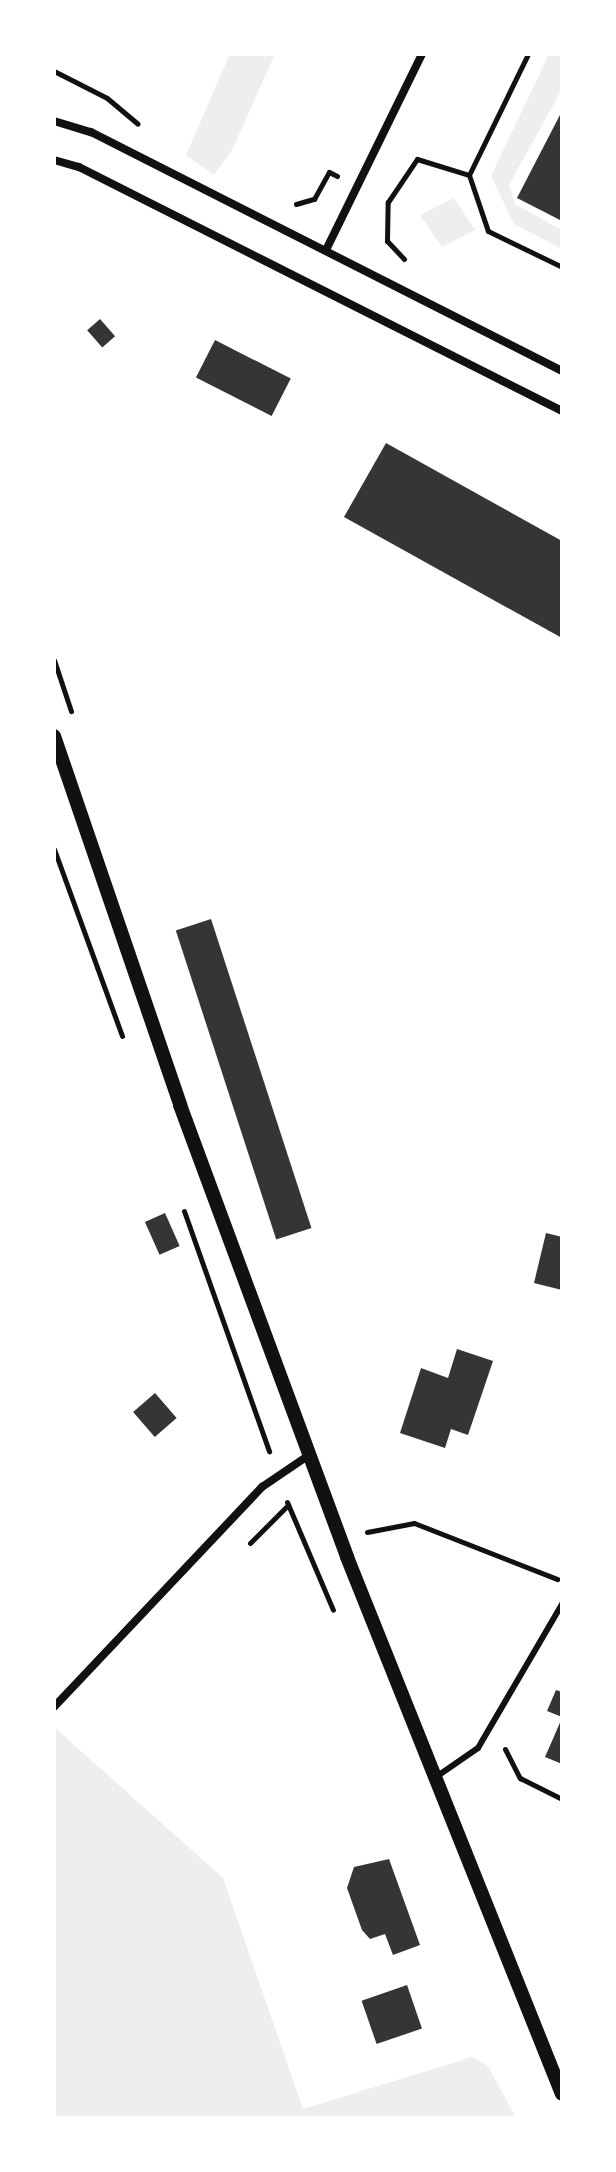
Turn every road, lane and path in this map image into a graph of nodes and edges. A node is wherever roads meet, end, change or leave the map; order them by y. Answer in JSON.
{"nodes":[{"id":1,"x":422,"y":54,"type":"edge"},
{"id":2,"x":528,"y":54,"type":"edge"},
{"id":3,"x":54,"y":71,"type":"edge"},
{"id":4,"x":54,"y":121,"type":"edge"},
{"id":5,"x":151,"y":131,"type":"dead end"},
{"id":6,"x":54,"y":160,"type":"edge"},
{"id":7,"x":329,"y":172,"type":"dead end"},
{"id":8,"x":469,"y":175,"type":"junction"},
{"id":9,"x":283,"y":199,"type":"dead end"},
{"id":10,"x":326,"y":250,"type":"junction"},
{"id":11,"x":415,"y":266,"type":"dead end"},
{"id":12,"x":562,"y":267,"type":"edge"},
{"id":13,"x":562,"y":371,"type":"edge"},
{"id":14,"x":562,"y":411,"type":"edge"},
{"id":15,"x":54,"y":736,"type":"edge"},
{"id":16,"x":309,"y":1455,"type":"junction"},
{"id":17,"x":367,"y":1532,"type":"dead end"},
{"id":18,"x":562,"y":1581,"type":"edge"},
{"id":19,"x":562,"y":1604,"type":"edge"},
{"id":20,"x":54,"y":1707,"type":"edge"},
{"id":21,"x":491,"y":1724,"type":"junction"},
{"id":22,"x":436,"y":1777,"type":"junction"},
{"id":23,"x":562,"y":1799,"type":"edge"},
{"id":24,"x":562,"y":2094,"type":"edge"}],
"edges":[{"from":1,"to":10,"type":"street"},
{"from":2,"to":8,"type":"path"},
{"from":3,"to":5,"type":"path"},
{"from":4,"to":10,"type":"street"},
{"from":6,"to":14,"type":"street"},
{"from":7,"to":9,"type":"path"},
{"from":8,"to":11,"type":"path"},
{"from":8,"to":12,"type":"path"},
{"from":10,"to":13,"type":"street"},
{"from":15,"to":16,"type":"street"},
{"from":16,"to":20,"type":"street"},
{"from":16,"to":22,"type":"street"},
{"from":17,"to":18,"type":"path"},
{"from":19,"to":21,"type":"lane"},
{"from":21,"to":22,"type":"lane"},
{"from":21,"to":23,"type":"path"},
{"from":22,"to":24,"type":"street"}]}
